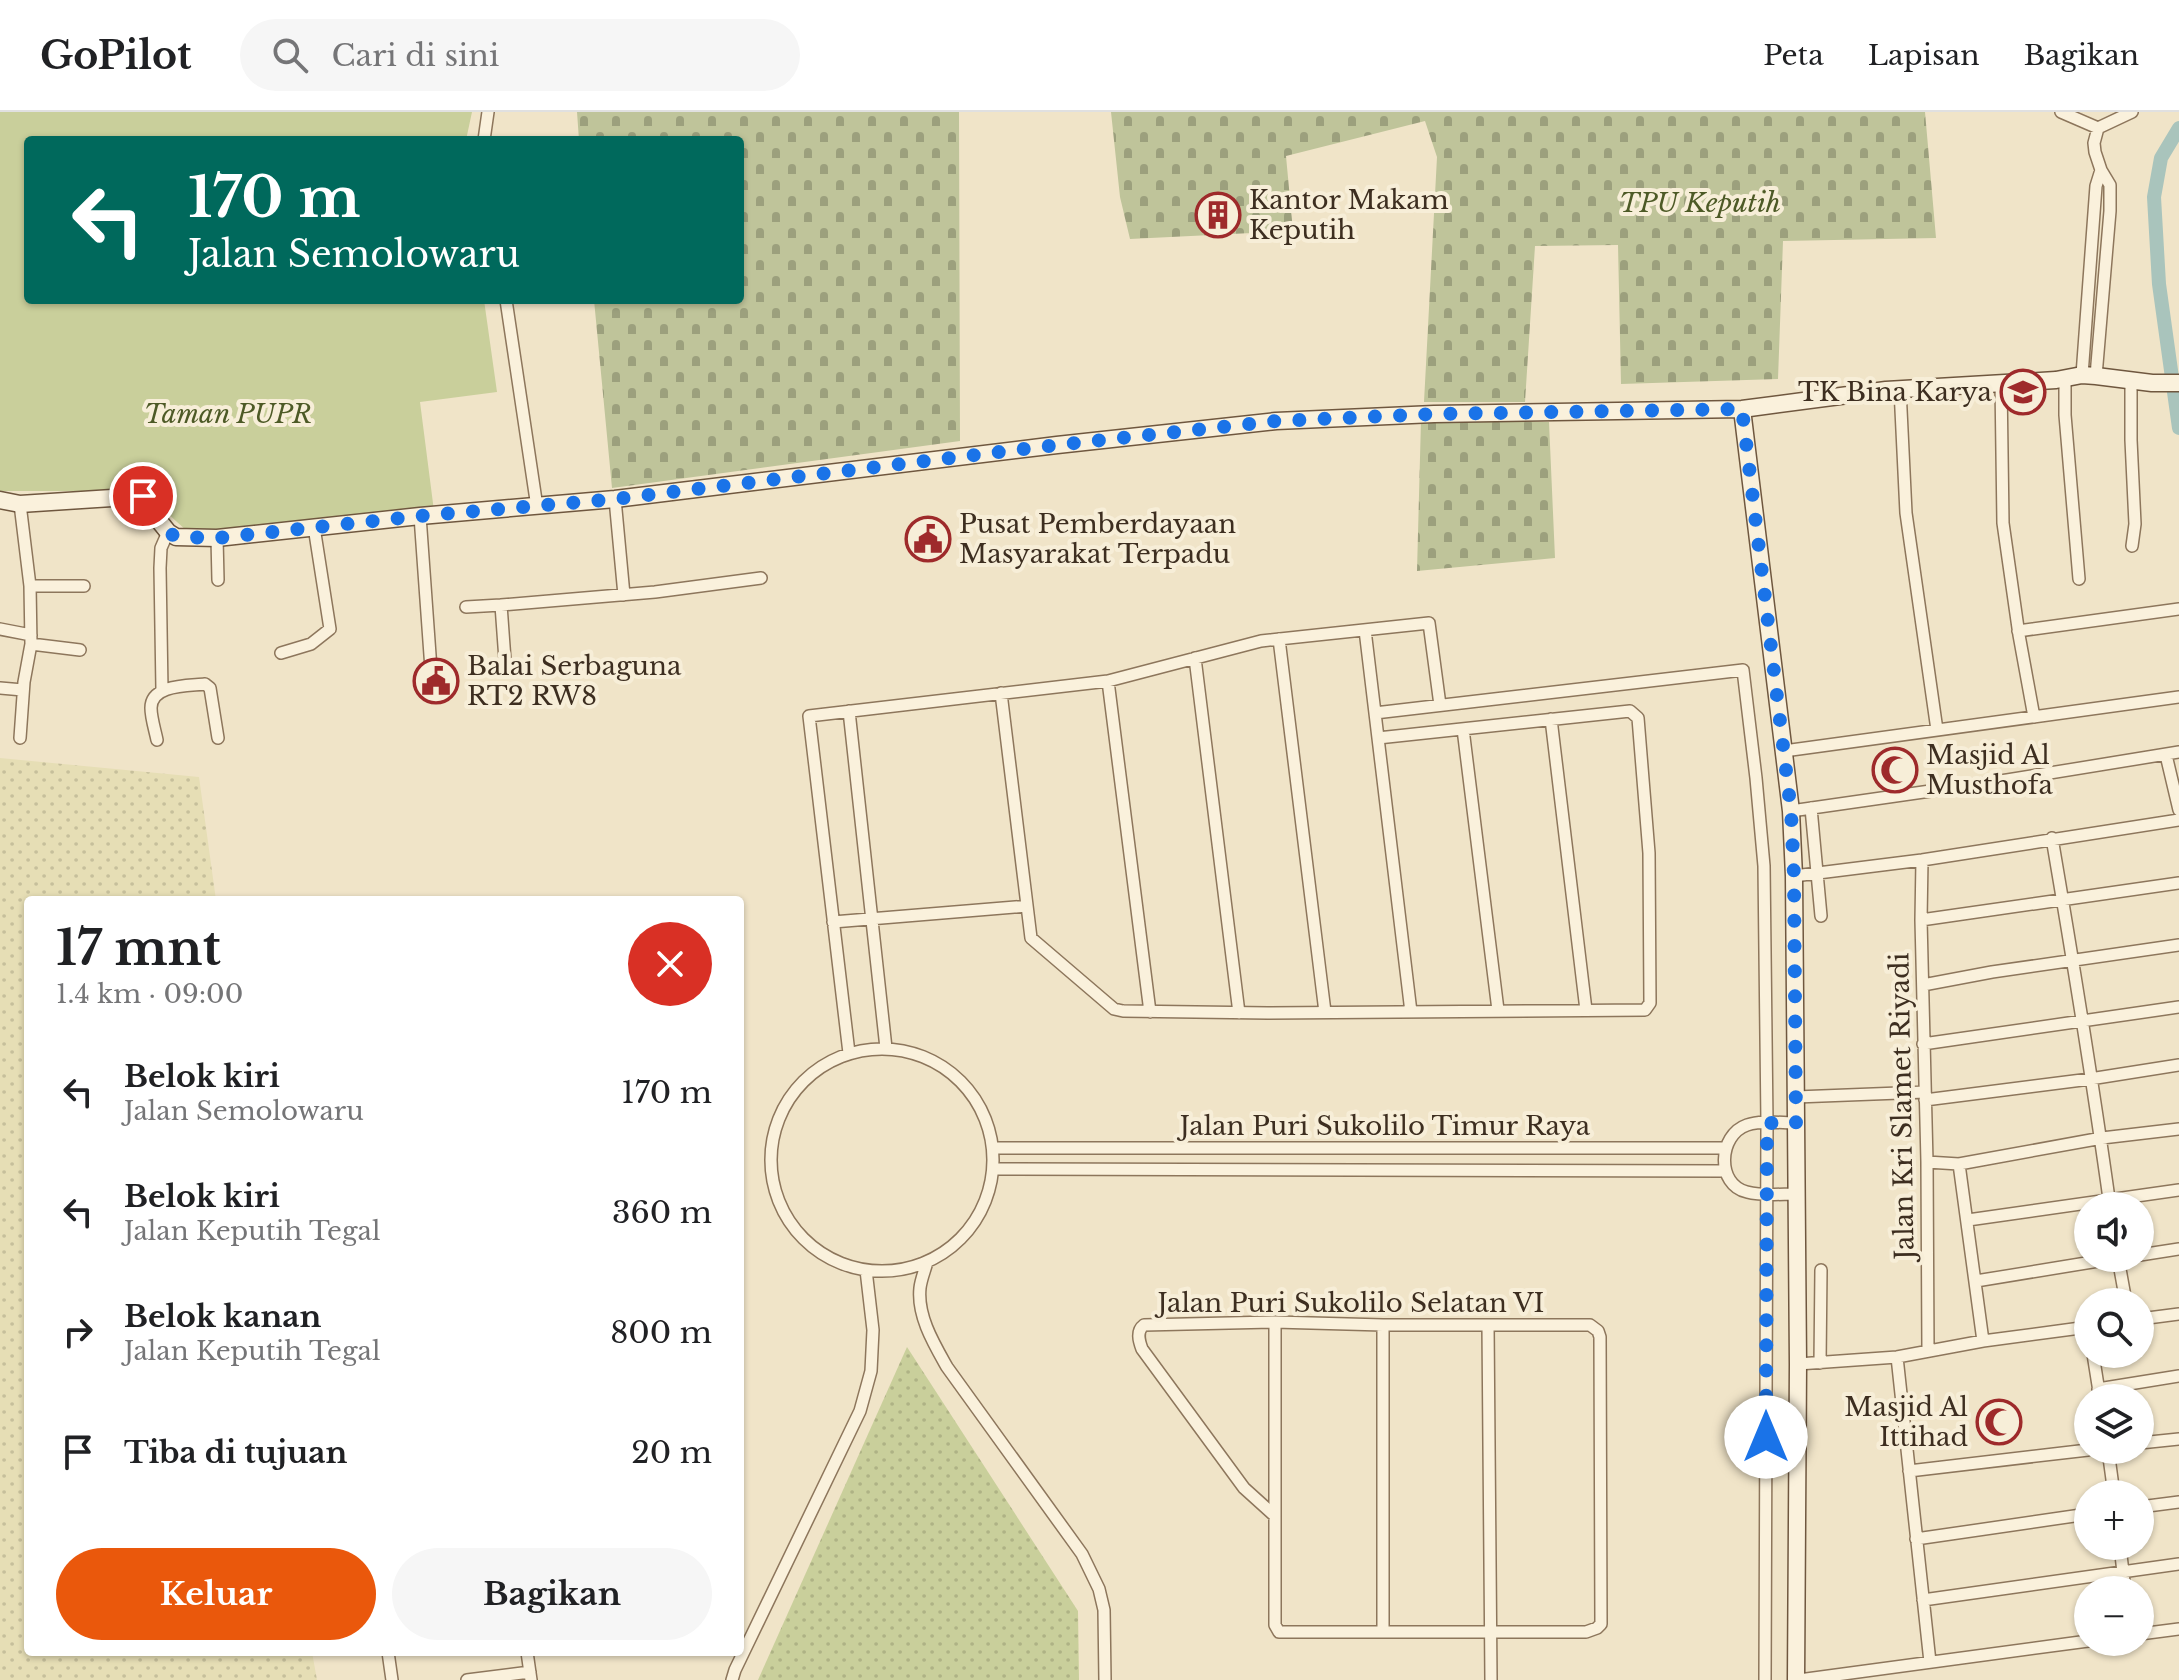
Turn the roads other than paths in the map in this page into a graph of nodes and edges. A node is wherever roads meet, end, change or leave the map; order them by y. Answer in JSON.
{"nodes":[{"id":1,"x":488,"y":112,"type":"edge"},
{"id":2,"x":2061,"y":112,"type":"edge"},
{"id":3,"x":2132,"y":112,"type":"edge"},
{"id":4,"x":2091,"y":121,"type":"edge"},
{"id":5,"x":485,"y":136,"type":"edge"},
{"id":6,"x":507,"y":304,"type":"edge"},
{"id":7,"x":2081,"y":376,"type":"junction"},
{"id":8,"x":2131,"y":380,"type":"junction"},
{"id":9,"x":2001,"y":383,"type":"junction"},
{"id":10,"x":2179,"y":383,"type":"edge"},
{"id":11,"x":1900,"y":389,"type":"junction"},
{"id":12,"x":1742,"y":409,"type":"junction"},
{"id":13,"x":615,"y":499,"type":"junction"},
{"id":14,"x":0,"y":500,"type":"edge"},
{"id":15,"x":20,"y":504,"type":"junction"},
{"id":16,"x":537,"y":507,"type":"junction"},
{"id":17,"x":420,"y":516,"type":"junction"},
{"id":18,"x":314,"y":527,"type":"junction"},
{"id":19,"x":168,"y":532,"type":"junction"},
{"id":20,"x":217,"y":538,"type":"junction"},
{"id":21,"x":2132,"y":546,"type":"dead end"},
{"id":22,"x":761,"y":578,"type":"dead end"},
{"id":23,"x":2079,"y":579,"type":"dead end"},
{"id":24,"x":218,"y":580,"type":"dead end"},
{"id":25,"x":30,"y":586,"type":"junction"},
{"id":26,"x":84,"y":586,"type":"dead end"},
{"id":27,"x":624,"y":595,"type":"junction"},
{"id":28,"x":501,"y":605,"type":"junction"},
{"id":29,"x":466,"y":607,"type":"dead end"},
{"id":30,"x":2179,"y":609,"type":"edge"},
{"id":31,"x":0,"y":629,"type":"edge"},
{"id":32,"x":1365,"y":630,"type":"junction"},
{"id":33,"x":2018,"y":631,"type":"junction"},
{"id":34,"x":31,"y":639,"type":"junction"},
{"id":35,"x":1279,"y":639,"type":"junction"},
{"id":36,"x":80,"y":650,"type":"dead end"},
{"id":37,"x":281,"y":653,"type":"dead end"},
{"id":38,"x":1195,"y":658,"type":"junction"},
{"id":39,"x":505,"y":660,"type":"dead end"},
{"id":40,"x":431,"y":669,"type":"dead end"},
{"id":41,"x":1108,"y":681,"type":"junction"},
{"id":42,"x":0,"y":688,"type":"edge"},
{"id":43,"x":23,"y":690,"type":"junction"},
{"id":44,"x":162,"y":690,"type":"junction"},
{"id":45,"x":1001,"y":693,"type":"junction"},
{"id":46,"x":2179,"y":697,"type":"edge"},
{"id":47,"x":1440,"y":705,"type":"junction"},
{"id":48,"x":849,"y":711,"type":"junction"},
{"id":49,"x":1375,"y":713,"type":"junction"},
{"id":50,"x":2034,"y":717,"type":"junction"},
{"id":51,"x":1551,"y":719,"type":"junction"},
{"id":52,"x":1463,"y":729,"type":"junction"},
{"id":53,"x":1937,"y":730,"type":"junction"},
{"id":54,"x":20,"y":738,"type":"dead end"},
{"id":55,"x":218,"y":738,"type":"dead end"},
{"id":56,"x":1378,"y":738,"type":"junction"},
{"id":57,"x":157,"y":740,"type":"dead end"},
{"id":58,"x":1784,"y":751,"type":"junction"},
{"id":59,"x":2179,"y":752,"type":"edge"},
{"id":60,"x":2166,"y":755,"type":"junction"},
{"id":61,"x":1811,"y":808,"type":"junction"},
{"id":62,"x":2179,"y":810,"type":"edge"},
{"id":63,"x":1791,"y":811,"type":"junction"},
{"id":64,"x":2179,"y":820,"type":"edge"},
{"id":65,"x":2052,"y":838,"type":"junction"},
{"id":66,"x":1922,"y":860,"type":"junction"},
{"id":67,"x":1818,"y":873,"type":"junction"},
{"id":68,"x":1794,"y":876,"type":"junction"},
{"id":69,"x":2179,"y":883,"type":"edge"},
{"id":70,"x":2062,"y":899,"type":"junction"},
{"id":71,"x":1027,"y":906,"type":"junction"},
{"id":72,"x":1821,"y":916,"type":"dead end"},
{"id":73,"x":871,"y":918,"type":"junction"},
{"id":74,"x":1921,"y":920,"type":"junction"},
{"id":75,"x":833,"y":922,"type":"junction"},
{"id":76,"x":2179,"y":945,"type":"edge"},
{"id":77,"x":2074,"y":960,"type":"junction"},
{"id":78,"x":1923,"y":985,"type":"junction"},
{"id":79,"x":2179,"y":1007,"type":"edge"},
{"id":80,"x":1498,"y":1010,"type":"junction"},
{"id":81,"x":1586,"y":1010,"type":"junction"},
{"id":82,"x":1150,"y":1012,"type":"junction"},
{"id":83,"x":1325,"y":1012,"type":"junction"},
{"id":84,"x":1411,"y":1012,"type":"junction"},
{"id":85,"x":1239,"y":1013,"type":"junction"},
{"id":86,"x":2082,"y":1021,"type":"junction"},
{"id":87,"x":1923,"y":1044,"type":"junction"},
{"id":88,"x":886,"y":1048,"type":"junction"},
{"id":89,"x":849,"y":1053,"type":"junction"},
{"id":90,"x":2179,"y":1065,"type":"edge"},
{"id":91,"x":2090,"y":1079,"type":"junction"},
{"id":92,"x":1925,"y":1096,"type":"junction"},
{"id":93,"x":1796,"y":1097,"type":"junction"},
{"id":94,"x":1768,"y":1123,"type":"junction"},
{"id":95,"x":1793,"y":1123,"type":"junction"},
{"id":96,"x":2179,"y":1129,"type":"edge"},
{"id":97,"x":2102,"y":1138,"type":"junction"},
{"id":98,"x":993,"y":1148,"type":"junction"},
{"id":99,"x":1390,"y":1148,"type":"junction"},
{"id":100,"x":1725,"y":1148,"type":"junction"},
{"id":101,"x":1927,"y":1162,"type":"junction"},
{"id":102,"x":1959,"y":1164,"type":"junction"},
{"id":103,"x":993,"y":1169,"type":"junction"},
{"id":104,"x":1388,"y":1170,"type":"junction"},
{"id":105,"x":1725,"y":1171,"type":"junction"},
{"id":106,"x":2179,"y":1190,"type":"edge"},
{"id":107,"x":2109,"y":1192,"type":"edge"},
{"id":108,"x":1768,"y":1193,"type":"junction"},
{"id":109,"x":1792,"y":1194,"type":"junction"},
{"id":110,"x":2154,"y":1194,"type":"edge"},
{"id":111,"x":2074,"y":1207,"type":"edge"},
{"id":112,"x":1968,"y":1220,"type":"junction"},
{"id":113,"x":2179,"y":1249,"type":"edge"},
{"id":114,"x":2154,"y":1253,"type":"edge"},
{"id":115,"x":927,"y":1262,"type":"junction"},
{"id":116,"x":2074,"y":1265,"type":"edge"},
{"id":117,"x":866,"y":1270,"type":"junction"},
{"id":118,"x":1821,"y":1270,"type":"dead end"},
{"id":119,"x":1976,"y":1281,"type":"junction"},
{"id":120,"x":2179,"y":1314,"type":"edge"},
{"id":121,"x":2154,"y":1317,"type":"edge"},
{"id":122,"x":1275,"y":1322,"type":"junction"},
{"id":123,"x":1383,"y":1325,"type":"junction"},
{"id":124,"x":1488,"y":1325,"type":"junction"},
{"id":125,"x":2074,"y":1329,"type":"edge"},
{"id":126,"x":1983,"y":1341,"type":"junction"},
{"id":127,"x":1928,"y":1351,"type":"junction"},
{"id":128,"x":1897,"y":1357,"type":"junction"},
{"id":129,"x":1820,"y":1363,"type":"junction"},
{"id":130,"x":1798,"y":1364,"type":"junction"},
{"id":131,"x":2179,"y":1376,"type":"edge"},
{"id":132,"x":2141,"y":1384,"type":"edge"},
{"id":133,"x":2179,"y":1439,"type":"edge"},
{"id":134,"x":2154,"y":1442,"type":"edge"},
{"id":135,"x":2074,"y":1452,"type":"edge"},
{"id":136,"x":1909,"y":1471,"type":"junction"},
{"id":137,"x":2179,"y":1502,"type":"edge"},
{"id":138,"x":2154,"y":1505,"type":"edge"},
{"id":139,"x":1275,"y":1516,"type":"junction"},
{"id":140,"x":2074,"y":1516,"type":"edge"},
{"id":141,"x":1916,"y":1539,"type":"junction"},
{"id":142,"x":2121,"y":1560,"type":"edge"},
{"id":143,"x":2179,"y":1564,"type":"edge"},
{"id":144,"x":2122,"y":1572,"type":"junction"},
{"id":145,"x":2123,"y":1576,"type":"edge"},
{"id":146,"x":1923,"y":1600,"type":"junction"},
{"id":147,"x":2179,"y":1629,"type":"edge"},
{"id":148,"x":1383,"y":1632,"type":"junction"},
{"id":149,"x":2154,"y":1632,"type":"edge"},
{"id":150,"x":1491,"y":1633,"type":"junction"},
{"id":151,"x":2074,"y":1643,"type":"edge"},
{"id":152,"x":744,"y":1651,"type":"edge"},
{"id":153,"x":389,"y":1656,"type":"edge"},
{"id":154,"x":742,"y":1656,"type":"edge"},
{"id":155,"x":1930,"y":1662,"type":"junction"},
{"id":156,"x":529,"y":1666,"type":"edge"},
{"id":157,"x":1818,"y":1679,"type":"edge"},
{"id":158,"x":392,"y":1680,"type":"edge"},
{"id":159,"x":467,"y":1680,"type":"edge"},
{"id":160,"x":732,"y":1680,"type":"edge"},
{"id":161,"x":1105,"y":1680,"type":"edge"},
{"id":162,"x":1491,"y":1680,"type":"edge"},
{"id":163,"x":1765,"y":1680,"type":"edge"},
{"id":164,"x":1798,"y":1680,"type":"edge"}],
"edges":[{"from":1,"to":5,"type":"street"},
{"from":2,"to":4,"type":"street"},
{"from":3,"to":4,"type":"street"},
{"from":4,"to":7,"type":"street"},
{"from":6,"to":16,"type":"street"},
{"from":7,"to":8,"type":"main road"},
{"from":7,"to":9,"type":"main road"},
{"from":7,"to":23,"type":"street"},
{"from":8,"to":10,"type":"main road"},
{"from":8,"to":21,"type":"street"},
{"from":9,"to":11,"type":"main road"},
{"from":9,"to":33,"type":"street"},
{"from":11,"to":12,"type":"main road"},
{"from":11,"to":53,"type":"street"},
{"from":12,"to":13,"type":"main road"},
{"from":12,"to":58,"type":"main road"},
{"from":13,"to":16,"type":"main road"},
{"from":13,"to":27,"type":"street"},
{"from":14,"to":15,"type":"main road"},
{"from":15,"to":19,"type":"main road"},
{"from":15,"to":25,"type":"street"},
{"from":16,"to":17,"type":"main road"},
{"from":17,"to":18,"type":"main road"},
{"from":17,"to":40,"type":"street"},
{"from":18,"to":20,"type":"main road"},
{"from":18,"to":37,"type":"street"},
{"from":19,"to":20,"type":"main road"},
{"from":19,"to":44,"type":"street"},
{"from":20,"to":24,"type":"street"},
{"from":22,"to":27,"type":"street"},
{"from":25,"to":26,"type":"street"},
{"from":25,"to":34,"type":"street"},
{"from":27,"to":28,"type":"street"},
{"from":28,"to":29,"type":"street"},
{"from":28,"to":39,"type":"street"},
{"from":30,"to":33,"type":"street"},
{"from":31,"to":34,"type":"street"},
{"from":32,"to":35,"type":"street"},
{"from":32,"to":47,"type":"street"},
{"from":32,"to":49,"type":"street"},
{"from":33,"to":50,"type":"street"},
{"from":34,"to":36,"type":"street"},
{"from":34,"to":43,"type":"street"},
{"from":35,"to":38,"type":"street"},
{"from":35,"to":83,"type":"street"},
{"from":38,"to":41,"type":"street"},
{"from":38,"to":85,"type":"street"},
{"from":41,"to":45,"type":"street"},
{"from":41,"to":82,"type":"street"},
{"from":42,"to":43,"type":"street"},
{"from":43,"to":54,"type":"street"},
{"from":44,"to":55,"type":"street"},
{"from":44,"to":57,"type":"street"},
{"from":45,"to":48,"type":"street"},
{"from":45,"to":71,"type":"street"},
{"from":46,"to":50,"type":"street"},
{"from":47,"to":49,"type":"street"},
{"from":47,"to":94,"type":"street"},
{"from":48,"to":73,"type":"street"},
{"from":48,"to":75,"type":"street"},
{"from":49,"to":56,"type":"street"},
{"from":50,"to":53,"type":"street"},
{"from":51,"to":52,"type":"street"},
{"from":51,"to":81,"type":"street"},
{"from":51,"to":81,"type":"street"},
{"from":52,"to":56,"type":"street"},
{"from":52,"to":80,"type":"street"},
{"from":53,"to":58,"type":"street"},
{"from":56,"to":84,"type":"street"},
{"from":58,"to":63,"type":"main road"},
{"from":59,"to":60,"type":"street"},
{"from":60,"to":61,"type":"street"},
{"from":60,"to":62,"type":"street"},
{"from":61,"to":63,"type":"street"},
{"from":61,"to":67,"type":"street"},
{"from":63,"to":68,"type":"main road"},
{"from":64,"to":65,"type":"street"},
{"from":65,"to":66,"type":"street"},
{"from":65,"to":70,"type":"street"},
{"from":66,"to":67,"type":"street"},
{"from":66,"to":74,"type":"street","name":"Jalan Kri Slamet Riyadi"},
{"from":67,"to":68,"type":"street"},
{"from":67,"to":72,"type":"street"},
{"from":68,"to":93,"type":"main road"},
{"from":69,"to":70,"type":"street"},
{"from":70,"to":74,"type":"street"},
{"from":70,"to":77,"type":"street"},
{"from":71,"to":73,"type":"street"},
{"from":71,"to":82,"type":"street"},
{"from":73,"to":75,"type":"street"},
{"from":73,"to":88,"type":"street"},
{"from":74,"to":78,"type":"street","name":"Jalan Kri Slamet Riyadi"},
{"from":75,"to":89,"type":"street"},
{"from":76,"to":77,"type":"street"},
{"from":77,"to":78,"type":"street"},
{"from":77,"to":86,"type":"street"},
{"from":78,"to":87,"type":"street","name":"Jalan Kri Slamet Riyadi"},
{"from":79,"to":86,"type":"street"},
{"from":80,"to":81,"type":"street"},
{"from":80,"to":84,"type":"street"},
{"from":82,"to":85,"type":"street"},
{"from":83,"to":84,"type":"street"},
{"from":83,"to":85,"type":"street"},
{"from":86,"to":87,"type":"street"},
{"from":86,"to":91,"type":"street"},
{"from":87,"to":92,"type":"street","name":"Jalan Kri Slamet Riyadi"},
{"from":88,"to":89,"type":"street"},
{"from":88,"to":98,"type":"street"},
{"from":89,"to":117,"type":"street"},
{"from":90,"to":91,"type":"street"},
{"from":91,"to":92,"type":"street"},
{"from":91,"to":97,"type":"street"},
{"from":92,"to":93,"type":"street"},
{"from":92,"to":101,"type":"street","name":"Jalan Kri Slamet Riyadi"},
{"from":93,"to":95,"type":"main road"},
{"from":94,"to":95,"type":"street"},
{"from":94,"to":100,"type":"street"},
{"from":94,"to":108,"type":"street"},
{"from":95,"to":109,"type":"main road"},
{"from":96,"to":97,"type":"street"},
{"from":97,"to":102,"type":"street"},
{"from":97,"to":107,"type":"street"},
{"from":98,"to":99,"type":"street","name":"Jalan Puri Sukolilo Timur Raya"},
{"from":98,"to":103,"type":"street"},
{"from":99,"to":100,"type":"street","name":"Jalan Puri Sukolilo Timur Raya"},
{"from":99,"to":104,"type":"street"},
{"from":100,"to":105,"type":"street"},
{"from":101,"to":102,"type":"street"},
{"from":101,"to":127,"type":"street","name":"Jalan Kri Slamet Riyadi"},
{"from":102,"to":112,"type":"street"},
{"from":103,"to":104,"type":"street","name":"Jalan Puri Sukolilo Timur Raya"},
{"from":103,"to":115,"type":"street"},
{"from":104,"to":105,"type":"street","name":"Jalan Puri Sukolilo Timur Raya"},
{"from":105,"to":108,"type":"street"},
{"from":106,"to":110,"type":"street"},
{"from":108,"to":109,"type":"street"},
{"from":108,"to":163,"type":"street"},
{"from":109,"to":130,"type":"main road"},
{"from":111,"to":112,"type":"street"},
{"from":112,"to":119,"type":"street"},
{"from":113,"to":114,"type":"street"},
{"from":115,"to":117,"type":"street"},
{"from":115,"to":161,"type":"street"},
{"from":116,"to":119,"type":"street"},
{"from":117,"to":152,"type":"street"},
{"from":118,"to":129,"type":"street"},
{"from":119,"to":126,"type":"street"},
{"from":120,"to":121,"type":"street"},
{"from":122,"to":123,"type":"street","name":"Jalan Puri Sukolilo Selatan VI"},
{"from":122,"to":139,"type":"street"},
{"from":122,"to":139,"type":"street","name":"Jalan Puri Sukolilo Selatan VI"},
{"from":123,"to":124,"type":"street","name":"Jalan Puri Sukolilo Selatan VI"},
{"from":123,"to":148,"type":"street"},
{"from":124,"to":150,"type":"street"},
{"from":124,"to":150,"type":"street","name":"Jalan Puri Sukolilo Selatan VI"},
{"from":125,"to":126,"type":"street"},
{"from":126,"to":127,"type":"street"},
{"from":127,"to":128,"type":"street"},
{"from":128,"to":129,"type":"street"},
{"from":128,"to":136,"type":"street"},
{"from":129,"to":130,"type":"street"},
{"from":130,"to":164,"type":"main road"},
{"from":131,"to":132,"type":"street"},
{"from":133,"to":134,"type":"street"},
{"from":135,"to":136,"type":"street"},
{"from":136,"to":141,"type":"street"},
{"from":137,"to":138,"type":"street"},
{"from":139,"to":148,"type":"street"},
{"from":140,"to":141,"type":"street"},
{"from":141,"to":146,"type":"street"},
{"from":142,"to":144,"type":"street"},
{"from":143,"to":144,"type":"street"},
{"from":144,"to":145,"type":"street"},
{"from":144,"to":146,"type":"street"},
{"from":146,"to":155,"type":"street"},
{"from":147,"to":149,"type":"street"},
{"from":148,"to":150,"type":"street"},
{"from":150,"to":162,"type":"street"},
{"from":151,"to":155,"type":"street"},
{"from":153,"to":158,"type":"street"},
{"from":154,"to":160,"type":"street"},
{"from":155,"to":157,"type":"street"},
{"from":156,"to":159,"type":"street"},
{"from":157,"to":164,"type":"street"}]}
